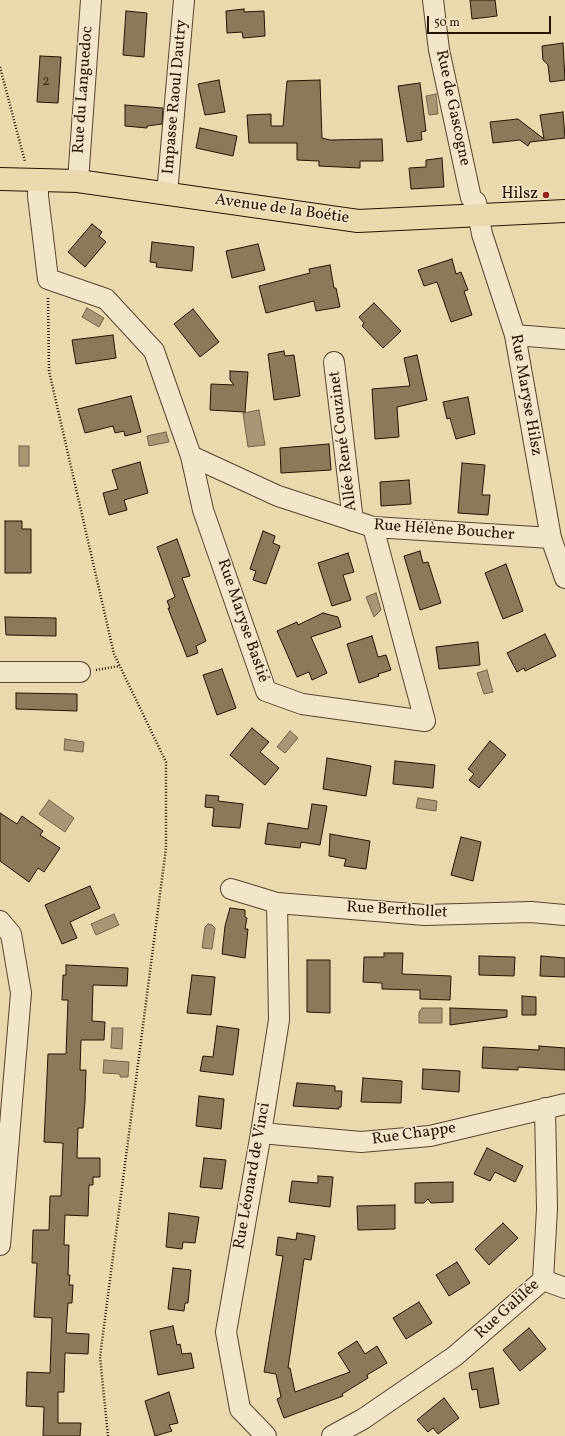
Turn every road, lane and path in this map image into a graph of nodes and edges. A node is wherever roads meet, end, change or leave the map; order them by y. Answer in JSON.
{"nodes":[{"id":1,"x":91,"y":0,"type":"edge"},
{"id":2,"x":184,"y":0,"type":"edge"},
{"id":3,"x":432,"y":0,"type":"edge"},
{"id":4,"x":0,"y":67,"type":"edge"},
{"id":5,"x":0,"y":179,"type":"edge"},
{"id":6,"x":33,"y":179,"type":"junction"},
{"id":7,"x":78,"y":181,"type":"junction"},
{"id":8,"x":167,"y":194,"type":"junction"},
{"id":9,"x":565,"y":211,"type":"edge"},
{"id":10,"x":478,"y":215,"type":"junction"},
{"id":11,"x":48,"y":279,"type":"junction"},
{"id":12,"x":515,"y":335,"type":"junction"},
{"id":13,"x":565,"y":339,"type":"edge"},
{"id":14,"x":334,"y":362,"type":"dead end"},
{"id":15,"x":191,"y":456,"type":"junction"},
{"id":16,"x":353,"y":521,"type":"junction"},
{"id":17,"x":373,"y":527,"type":"junction"},
{"id":18,"x":551,"y":538,"type":"junction"},
{"id":19,"x":565,"y":578,"type":"edge"},
{"id":20,"x":120,"y":666,"type":"junction"},
{"id":21,"x":0,"y":672,"type":"edge"},
{"id":22,"x":80,"y":672,"type":"joint"},
{"id":23,"x":231,"y":889,"type":"dead end"},
{"id":24,"x":277,"y":903,"type":"junction"},
{"id":25,"x":565,"y":915,"type":"edge"},
{"id":26,"x":0,"y":921,"type":"edge"},
{"id":27,"x":565,"y":1104,"type":"edge"},
{"id":28,"x":544,"y":1108,"type":"junction"},
{"id":29,"x":261,"y":1133,"type":"junction"},
{"id":30,"x":0,"y":1245,"type":"edge"},
{"id":31,"x":543,"y":1280,"type":"junction"},
{"id":32,"x":565,"y":1288,"type":"edge"},
{"id":33,"x":108,"y":1436,"type":"edge"},
{"id":34,"x":266,"y":1436,"type":"edge"},
{"id":35,"x":332,"y":1436,"type":"edge"}],
"edges":[{"from":1,"to":7,"type":"street","name":"Rue du Languedoc"},
{"from":2,"to":8,"type":"street","name":"Impasse Raoul Dautry"},
{"from":3,"to":10,"type":"street","name":"Rue de Gascogne"},
{"from":4,"to":6,"type":"path"},
{"from":5,"to":6,"type":"main road","name":"Avenue de la Boétie"},
{"from":6,"to":7,"type":"main road","name":"Avenue de la Boétie"},
{"from":6,"to":11,"type":"street"},
{"from":7,"to":8,"type":"main road","name":"Avenue de la Boétie"},
{"from":8,"to":10,"type":"main road","name":"Avenue de la Boétie"},
{"from":9,"to":10,"type":"main road","name":"Avenue de la Boétie"},
{"from":10,"to":12,"type":"street","name":"Rue Maryse Hilsz"},
{"from":11,"to":15,"type":"street"},
{"from":11,"to":20,"type":"path"},
{"from":12,"to":13,"type":"street"},
{"from":12,"to":18,"type":"street","name":"Rue Maryse Hilsz"},
{"from":14,"to":16,"type":"street","name":"Allée René Couzinet"},
{"from":15,"to":16,"type":"street","name":"Rue Hélène Boucher"},
{"from":15,"to":17,"type":"street","name":"Rue Maryse Bastié"},
{"from":16,"to":17,"type":"street","name":"Rue Hélène Boucher"},
{"from":17,"to":18,"type":"street","name":"Rue Hélène Boucher"},
{"from":18,"to":19,"type":"street","name":"Rue Maryse Hilsz"},
{"from":20,"to":22,"type":"path"},
{"from":20,"to":33,"type":"path"},
{"from":21,"to":22,"type":"street"},
{"from":23,"to":24,"type":"street","name":"Rue Berthollet"},
{"from":24,"to":25,"type":"street","name":"Rue Berthollet"},
{"from":24,"to":29,"type":"street","name":"Rue Léonard de Vinci"},
{"from":26,"to":30,"type":"street"},
{"from":27,"to":28,"type":"street","name":"Rue Chappe"},
{"from":28,"to":29,"type":"street","name":"Rue Chappe"},
{"from":28,"to":31,"type":"street","name":"Rue Galilée"},
{"from":29,"to":34,"type":"street","name":"Rue Léonard de Vinci"},
{"from":31,"to":32,"type":"street"},
{"from":31,"to":35,"type":"street","name":"Rue Galilée"}]}
